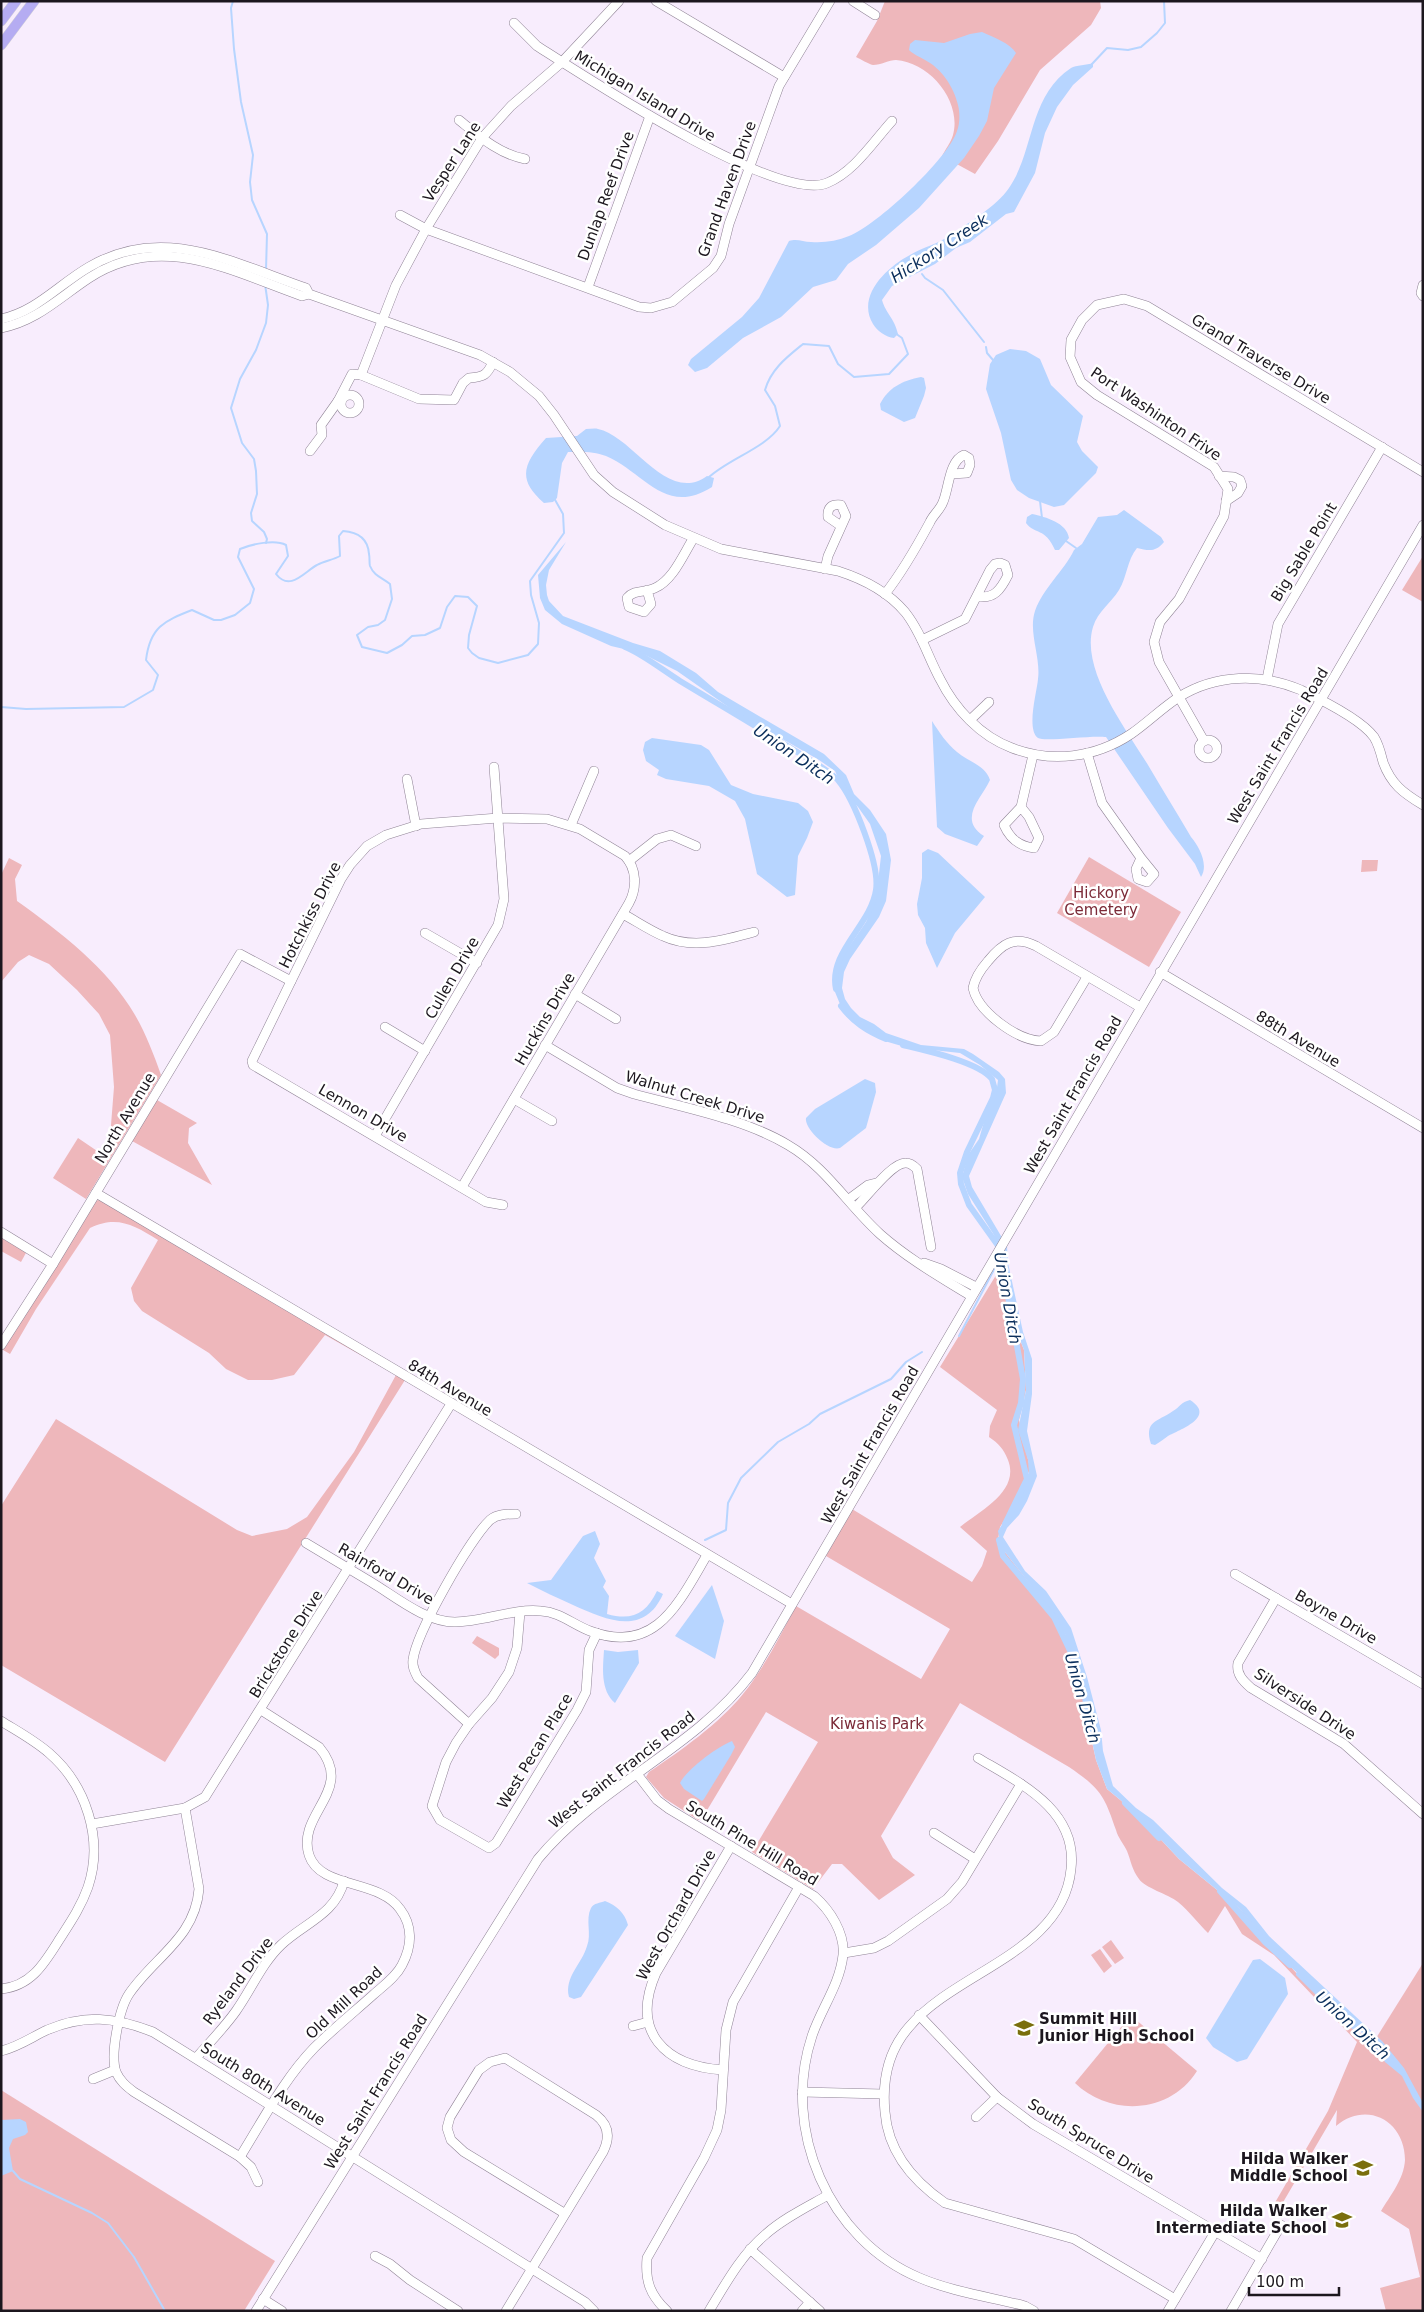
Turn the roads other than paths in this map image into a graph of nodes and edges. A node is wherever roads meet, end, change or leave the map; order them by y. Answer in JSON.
{"nodes":[{"id":1,"x":16,"y":1,"type":"edge"},
{"id":2,"x":34,"y":1,"type":"edge"},
{"id":3,"x":619,"y":1,"type":"edge"},
{"id":4,"x":656,"y":1,"type":"edge"},
{"id":5,"x":830,"y":1,"type":"edge"},
{"id":6,"x":853,"y":1,"type":"edge"},
{"id":7,"x":875,"y":15,"type":"dead end"},
{"id":8,"x":1,"y":21,"type":"edge"},
{"id":9,"x":514,"y":23,"type":"dead end"},
{"id":10,"x":1,"y":25,"type":"edge"},
{"id":11,"x":11,"y":32,"type":"junction"},
{"id":12,"x":1,"y":44,"type":"edge"},
{"id":13,"x":562,"y":62,"type":"junction"},
{"id":14,"x":784,"y":77,"type":"junction"},
{"id":15,"x":650,"y":116,"type":"junction"},
{"id":16,"x":459,"y":120,"type":"dead end"},
{"id":17,"x":892,"y":121,"type":"dead end"},
{"id":18,"x":482,"y":138,"type":"junction"},
{"id":19,"x":525,"y":158,"type":"dead end"},
{"id":20,"x":746,"y":166,"type":"junction"},
{"id":21,"x":400,"y":215,"type":"dead end"},
{"id":22,"x":426,"y":229,"type":"junction"},
{"id":23,"x":1423,"y":285,"type":"edge"},
{"id":24,"x":588,"y":287,"type":"junction"},
{"id":25,"x":309,"y":294,"type":"junction"},
{"id":26,"x":1423,"y":296,"type":"edge"},
{"id":27,"x":1,"y":319,"type":"edge"},
{"id":28,"x":384,"y":320,"type":"junction"},
{"id":29,"x":1082,"y":320,"type":"joint"},
{"id":30,"x":1,"y":328,"type":"edge"},
{"id":31,"x":493,"y":362,"type":"junction"},
{"id":32,"x":361,"y":374,"type":"junction"},
{"id":33,"x":1382,"y":447,"type":"junction"},
{"id":34,"x":310,"y":451,"type":"dead end"},
{"id":35,"x":1423,"y":472,"type":"edge"},
{"id":36,"x":952,"y":474,"type":"dead end"},
{"id":37,"x":1219,"y":476,"type":"junction"},
{"id":38,"x":1226,"y":501,"type":"junction"},
{"id":39,"x":1423,"y":525,"type":"edge"},
{"id":40,"x":841,"y":526,"type":"dead end"},
{"id":41,"x":693,"y":539,"type":"junction"},
{"id":42,"x":825,"y":569,"type":"junction"},
{"id":43,"x":648,"y":590,"type":"dead end"},
{"id":44,"x":885,"y":594,"type":"junction"},
{"id":45,"x":977,"y":596,"type":"dead end"},
{"id":46,"x":922,"y":640,"type":"junction"},
{"id":47,"x":1267,"y":679,"type":"junction"},
{"id":48,"x":1178,"y":697,"type":"junction"},
{"id":49,"x":1321,"y":701,"type":"junction"},
{"id":50,"x":988,"y":702,"type":"dead end"},
{"id":51,"x":970,"y":720,"type":"junction"},
{"id":52,"x":1204,"y":741,"type":"dead end"},
{"id":53,"x":1087,"y":753,"type":"junction"},
{"id":54,"x":1033,"y":755,"type":"junction"},
{"id":55,"x":494,"y":767,"type":"dead end"},
{"id":56,"x":594,"y":771,"type":"dead end"},
{"id":57,"x":407,"y":778,"type":"dead end"},
{"id":58,"x":1423,"y":805,"type":"edge"},
{"id":59,"x":1021,"y":807,"type":"junction"},
{"id":60,"x":498,"y":818,"type":"junction"},
{"id":61,"x":571,"y":825,"type":"junction"},
{"id":62,"x":416,"y":826,"type":"junction"},
{"id":63,"x":696,"y":846,"type":"dead end"},
{"id":64,"x":1141,"y":858,"type":"dead end"},
{"id":65,"x":629,"y":861,"type":"junction"},
{"id":66,"x":623,"y":914,"type":"junction"},
{"id":67,"x":754,"y":932,"type":"dead end"},
{"id":68,"x":425,"y":933,"type":"dead end"},
{"id":69,"x":477,"y":964,"type":"junction"},
{"id":70,"x":1160,"y":972,"type":"junction"},
{"id":71,"x":1087,"y":977,"type":"junction"},
{"id":72,"x":291,"y":981,"type":"junction"},
{"id":73,"x":575,"y":994,"type":"junction"},
{"id":74,"x":1140,"y":1007,"type":"junction"},
{"id":75,"x":616,"y":1019,"type":"dead end"},
{"id":76,"x":384,"y":1027,"type":"dead end"},
{"id":77,"x":545,"y":1045,"type":"junction"},
{"id":78,"x":425,"y":1051,"type":"junction"},
{"id":79,"x":252,"y":1061,"type":"joint"},
{"id":80,"x":514,"y":1099,"type":"junction"},
{"id":81,"x":552,"y":1121,"type":"dead end"},
{"id":82,"x":1423,"y":1128,"type":"edge"},
{"id":83,"x":375,"y":1136,"type":"junction"},
{"id":84,"x":876,"y":1184,"type":"junction"},
{"id":85,"x":462,"y":1187,"type":"junction"},
{"id":86,"x":96,"y":1193,"type":"junction"},
{"id":87,"x":849,"y":1200,"type":"junction"},
{"id":88,"x":503,"y":1205,"type":"dead end"},
{"id":89,"x":856,"y":1207,"type":"junction"},
{"id":90,"x":1,"y":1232,"type":"edge"},
{"id":91,"x":930,"y":1247,"type":"dead end"},
{"id":92,"x":919,"y":1262,"type":"junction"},
{"id":93,"x":53,"y":1264,"type":"junction"},
{"id":94,"x":976,"y":1287,"type":"junction"},
{"id":95,"x":970,"y":1296,"type":"junction"},
{"id":96,"x":1,"y":1345,"type":"edge"},
{"id":97,"x":450,"y":1404,"type":"junction"},
{"id":98,"x":516,"y":1514,"type":"dead end"},
{"id":99,"x":306,"y":1543,"type":"dead end"},
{"id":100,"x":707,"y":1554,"type":"junction"},
{"id":101,"x":349,"y":1569,"type":"junction"},
{"id":102,"x":1235,"y":1574,"type":"dead end"},
{"id":103,"x":1276,"y":1598,"type":"junction"},
{"id":104,"x":792,"y":1604,"type":"junction"},
{"id":105,"x":520,"y":1612,"type":"junction"},
{"id":106,"x":429,"y":1616,"type":"junction"},
{"id":107,"x":597,"y":1632,"type":"junction"},
{"id":108,"x":1423,"y":1684,"type":"edge"},
{"id":109,"x":261,"y":1710,"type":"junction"},
{"id":110,"x":1,"y":1721,"type":"edge"},
{"id":111,"x":468,"y":1724,"type":"junction"},
{"id":112,"x":978,"y":1758,"type":"dead end"},
{"id":113,"x":636,"y":1774,"type":"junction"},
{"id":114,"x":1021,"y":1784,"type":"junction"},
{"id":115,"x":185,"y":1808,"type":"junction"},
{"id":116,"x":1423,"y":1814,"type":"edge"},
{"id":117,"x":92,"y":1824,"type":"junction"},
{"id":118,"x":934,"y":1833,"type":"dead end"},
{"id":119,"x":731,"y":1846,"type":"junction"},
{"id":120,"x":975,"y":1859,"type":"junction"},
{"id":121,"x":344,"y":1881,"type":"junction"},
{"id":122,"x":799,"y":1887,"type":"junction"},
{"id":123,"x":844,"y":1953,"type":"junction"},
{"id":124,"x":1,"y":1989,"type":"edge"},
{"id":125,"x":920,"y":2015,"type":"junction"},
{"id":126,"x":120,"y":2021,"type":"junction"},
{"id":127,"x":648,"y":2022,"type":"junction"},
{"id":128,"x":633,"y":2026,"type":"dead end"},
{"id":129,"x":1,"y":2051,"type":"edge"},
{"id":130,"x":196,"y":2058,"type":"junction"},
{"id":131,"x":116,"y":2070,"type":"junction"},
{"id":132,"x":723,"y":2070,"type":"junction"},
{"id":133,"x":93,"y":2078,"type":"dead end"},
{"id":134,"x":802,"y":2092,"type":"junction"},
{"id":135,"x":883,"y":2094,"type":"junction"},
{"id":136,"x":997,"y":2097,"type":"junction"},
{"id":137,"x":272,"y":2105,"type":"junction"},
{"id":138,"x":976,"y":2117,"type":"dead end"},
{"id":139,"x":352,"y":2156,"type":"junction"},
{"id":140,"x":240,"y":2157,"type":"junction"},
{"id":141,"x":258,"y":2182,"type":"dead end"},
{"id":142,"x":828,"y":2195,"type":"junction"},
{"id":143,"x":564,"y":2213,"type":"junction"},
{"id":144,"x":1281,"y":2225,"type":"dead end"},
{"id":145,"x":1215,"y":2232,"type":"junction"},
{"id":146,"x":750,"y":2249,"type":"junction"},
{"id":147,"x":375,"y":2256,"type":"dead end"},
{"id":148,"x":1262,"y":2259,"type":"junction"},
{"id":149,"x":531,"y":2268,"type":"junction"},
{"id":150,"x":1175,"y":2298,"type":"junction"},
{"id":151,"x":263,"y":2299,"type":"junction"},
{"id":152,"x":810,"y":2302,"type":"junction"},
{"id":153,"x":256,"y":2311,"type":"edge"},
{"id":154,"x":282,"y":2311,"type":"edge"},
{"id":155,"x":458,"y":2311,"type":"edge"},
{"id":156,"x":506,"y":2311,"type":"edge"},
{"id":157,"x":594,"y":2311,"type":"edge"},
{"id":158,"x":667,"y":2311,"type":"edge"},
{"id":159,"x":709,"y":2311,"type":"edge"},
{"id":160,"x":802,"y":2311,"type":"edge"},
{"id":161,"x":820,"y":2311,"type":"edge"},
{"id":162,"x":1034,"y":2311,"type":"edge"},
{"id":163,"x":1168,"y":2311,"type":"edge"},
{"id":164,"x":1231,"y":2311,"type":"edge"}],
"edges":[{"from":1,"to":8,"type":"main road"},
{"from":2,"to":11,"type":"main road"},
{"from":3,"to":13,"type":"street","name":"Vesper Lane"},
{"from":4,"to":14,"type":"street"},
{"from":5,"to":14,"type":"street","name":"Grand Haven Drive"},
{"from":6,"to":7,"type":"street"},
{"from":9,"to":13,"type":"street","name":"Michigan Island Drive"},
{"from":10,"to":11,"type":"street"},
{"from":11,"to":12,"type":"main road"},
{"from":13,"to":15,"type":"street","name":"Michigan Island Drive"},
{"from":13,"to":18,"type":"street","name":"Vesper Lane"},
{"from":14,"to":20,"type":"street","name":"Grand Haven Drive"},
{"from":15,"to":20,"type":"street","name":"Michigan Island Drive"},
{"from":15,"to":24,"type":"street","name":"Dunlap Reef Drive"},
{"from":16,"to":18,"type":"street"},
{"from":17,"to":20,"type":"street","name":"Michigan Island Drive"},
{"from":18,"to":19,"type":"street"},
{"from":18,"to":22,"type":"street","name":"Vesper Lane"},
{"from":20,"to":24,"type":"street","name":"Grand Haven Drive"},
{"from":21,"to":22,"type":"street","name":"Grand Haven Drive"},
{"from":22,"to":24,"type":"street","name":"Grand Haven Drive"},
{"from":22,"to":28,"type":"street","name":"Vesper Lane"},
{"from":23,"to":26,"type":"street"},
{"from":25,"to":27,"type":"street"},
{"from":25,"to":28,"type":"street"},
{"from":25,"to":30,"type":"street"},
{"from":28,"to":31,"type":"street"},
{"from":28,"to":32,"type":"street","name":"Vesper Lane"},
{"from":29,"to":33,"type":"street","name":"Grand Traverse Drive"},
{"from":29,"to":37,"type":"street","name":"Port Washinton Frive"},
{"from":31,"to":32,"type":"street"},
{"from":31,"to":41,"type":"street"},
{"from":32,"to":34,"type":"street"},
{"from":33,"to":35,"type":"street","name":"Grand Traverse Drive"},
{"from":33,"to":47,"type":"street","name":"Big Sable Point"},
{"from":36,"to":44,"type":"street"},
{"from":37,"to":38,"type":"street","name":"Port Washinton Frive"},
{"from":37,"to":38,"type":"street"},
{"from":38,"to":48,"type":"street"},
{"from":39,"to":49,"type":"street","name":"West Saint Francis Road"},
{"from":40,"to":42,"type":"street"},
{"from":41,"to":42,"type":"street"},
{"from":41,"to":43,"type":"street"},
{"from":42,"to":44,"type":"street"},
{"from":44,"to":46,"type":"street"},
{"from":45,"to":46,"type":"street"},
{"from":46,"to":51,"type":"street"},
{"from":47,"to":48,"type":"street"},
{"from":47,"to":49,"type":"street"},
{"from":48,"to":52,"type":"street"},
{"from":48,"to":53,"type":"street"},
{"from":49,"to":58,"type":"street"},
{"from":49,"to":70,"type":"street","name":"West Saint Francis Road"},
{"from":50,"to":51,"type":"street"},
{"from":51,"to":54,"type":"street"},
{"from":53,"to":54,"type":"street"},
{"from":53,"to":64,"type":"street"},
{"from":54,"to":59,"type":"street"},
{"from":55,"to":60,"type":"street","name":"Cullen Drive"},
{"from":56,"to":61,"type":"street"},
{"from":57,"to":62,"type":"street"},
{"from":59,"to":59,"type":"street"},
{"from":60,"to":61,"type":"street","name":"Hotchkiss Drive"},
{"from":60,"to":62,"type":"street","name":"Hotchkiss Drive"},
{"from":60,"to":69,"type":"street","name":"Cullen Drive"},
{"from":61,"to":65,"type":"street","name":"Hotchkiss Drive"},
{"from":62,"to":72,"type":"street","name":"Hotchkiss Drive"},
{"from":63,"to":65,"type":"street"},
{"from":65,"to":66,"type":"street","name":"Huckins Drive"},
{"from":66,"to":67,"type":"street"},
{"from":66,"to":73,"type":"street","name":"Huckins Drive"},
{"from":68,"to":69,"type":"street"},
{"from":69,"to":78,"type":"street","name":"Cullen Drive"},
{"from":70,"to":74,"type":"street","name":"West Saint Francis Road"},
{"from":70,"to":82,"type":"street","name":"88th Avenue"},
{"from":71,"to":71,"type":"street"},
{"from":71,"to":74,"type":"street"},
{"from":72,"to":79,"type":"street","name":"Hotchkiss Drive"},
{"from":72,"to":86,"type":"street","name":"North Avenue"},
{"from":73,"to":75,"type":"street"},
{"from":73,"to":77,"type":"street","name":"Huckins Drive"},
{"from":74,"to":94,"type":"street","name":"West Saint Francis Road"},
{"from":76,"to":78,"type":"street"},
{"from":77,"to":80,"type":"street","name":"Huckins Drive"},
{"from":77,"to":87,"type":"street","name":"Walnut Creek Drive"},
{"from":78,"to":83,"type":"street","name":"Cullen Drive"},
{"from":79,"to":83,"type":"street","name":"Lennon Drive"},
{"from":80,"to":81,"type":"street"},
{"from":80,"to":85,"type":"street","name":"Huckins Drive"},
{"from":83,"to":85,"type":"street","name":"Lennon Drive"},
{"from":84,"to":87,"type":"street"},
{"from":84,"to":89,"type":"street"},
{"from":84,"to":91,"type":"street"},
{"from":85,"to":88,"type":"street","name":"Lennon Drive"},
{"from":86,"to":93,"type":"street","name":"North Avenue"},
{"from":86,"to":97,"type":"street","name":"84th Avenue"},
{"from":87,"to":89,"type":"street","name":"Walnut Creek Drive"},
{"from":89,"to":92,"type":"street","name":"Walnut Creek Drive"},
{"from":90,"to":93,"type":"street"},
{"from":92,"to":94,"type":"street","name":"Walnut Creek Drive"},
{"from":92,"to":95,"type":"street","name":"Walnut Creek Drive"},
{"from":93,"to":96,"type":"street","name":"North Avenue"},
{"from":94,"to":95,"type":"street","name":"West Saint Francis Road"},
{"from":95,"to":104,"type":"street","name":"West Saint Francis Road"},
{"from":97,"to":100,"type":"street","name":"84th Avenue"},
{"from":97,"to":101,"type":"street","name":"Brickstone Drive"},
{"from":98,"to":106,"type":"street"},
{"from":99,"to":101,"type":"street","name":"Rainford Drive"},
{"from":100,"to":104,"type":"street","name":"84th Avenue"},
{"from":100,"to":107,"type":"street","name":"Rainford Drive"},
{"from":101,"to":106,"type":"street","name":"Rainford Drive"},
{"from":101,"to":109,"type":"street","name":"Brickstone Drive"},
{"from":102,"to":103,"type":"street","name":"Boyne Drive"},
{"from":103,"to":108,"type":"street","name":"Boyne Drive"},
{"from":103,"to":116,"type":"street","name":"Silverside Drive"},
{"from":104,"to":113,"type":"street","name":"West Saint Francis Road"},
{"from":105,"to":106,"type":"street","name":"Rainford Drive"},
{"from":105,"to":107,"type":"street","name":"Rainford Drive"},
{"from":105,"to":111,"type":"street"},
{"from":106,"to":111,"type":"street"},
{"from":107,"to":111,"type":"street","name":"West Pecan Place"},
{"from":109,"to":115,"type":"street","name":"Brickstone Drive"},
{"from":109,"to":121,"type":"street","name":"Old Mill Road"},
{"from":110,"to":117,"type":"street"},
{"from":112,"to":114,"type":"street"},
{"from":113,"to":119,"type":"street","name":"South Pine Hill Road"},
{"from":113,"to":139,"type":"street","name":"West Saint Francis Road"},
{"from":114,"to":120,"type":"street"},
{"from":114,"to":125,"type":"street"},
{"from":115,"to":117,"type":"street","name":"Brickstone Drive"},
{"from":115,"to":126,"type":"street"},
{"from":117,"to":124,"type":"street"},
{"from":118,"to":120,"type":"street"},
{"from":119,"to":122,"type":"street","name":"South Pine Hill Road"},
{"from":119,"to":127,"type":"street","name":"West Orchard Drive"},
{"from":120,"to":123,"type":"street"},
{"from":121,"to":130,"type":"street","name":"Ryeland Drive"},
{"from":121,"to":137,"type":"street","name":"Old Mill Road"},
{"from":122,"to":123,"type":"street","name":"South Pine Hill Road"},
{"from":122,"to":132,"type":"street"},
{"from":123,"to":134,"type":"street","name":"South Pine Hill Road"},
{"from":125,"to":135,"type":"street"},
{"from":125,"to":136,"type":"street","name":"South Spruce Drive"},
{"from":126,"to":129,"type":"street","name":"South 80th Avenue"},
{"from":126,"to":130,"type":"street","name":"South 80th Avenue"},
{"from":126,"to":131,"type":"street"},
{"from":127,"to":128,"type":"street"},
{"from":127,"to":132,"type":"street"},
{"from":130,"to":137,"type":"street","name":"South 80th Avenue"},
{"from":131,"to":133,"type":"street"},
{"from":131,"to":140,"type":"street"},
{"from":132,"to":158,"type":"street"},
{"from":134,"to":135,"type":"street"},
{"from":134,"to":142,"type":"street","name":"South Pine Hill Road"},
{"from":135,"to":150,"type":"street"},
{"from":136,"to":138,"type":"street"},
{"from":136,"to":145,"type":"street","name":"South Spruce Drive"},
{"from":137,"to":139,"type":"street","name":"South 80th Avenue"},
{"from":137,"to":140,"type":"street","name":"Old Mill Road"},
{"from":139,"to":149,"type":"street","name":"South 80th Avenue"},
{"from":139,"to":151,"type":"street","name":"West Saint Francis Road"},
{"from":140,"to":141,"type":"street"},
{"from":142,"to":146,"type":"street"},
{"from":142,"to":162,"type":"street","name":"South Pine Hill Road"},
{"from":143,"to":143,"type":"street"},
{"from":143,"to":149,"type":"street"},
{"from":144,"to":148,"type":"street"},
{"from":145,"to":148,"type":"street","name":"South Spruce Drive"},
{"from":145,"to":150,"type":"street"},
{"from":146,"to":152,"type":"street"},
{"from":146,"to":159,"type":"street"},
{"from":147,"to":155,"type":"street"},
{"from":148,"to":164,"type":"street"},
{"from":149,"to":156,"type":"street"},
{"from":149,"to":157,"type":"street","name":"South 80th Avenue"},
{"from":150,"to":163,"type":"street"},
{"from":151,"to":153,"type":"street","name":"West Saint Francis Road"},
{"from":151,"to":154,"type":"street"},
{"from":152,"to":160,"type":"street"},
{"from":152,"to":161,"type":"street"}]}
